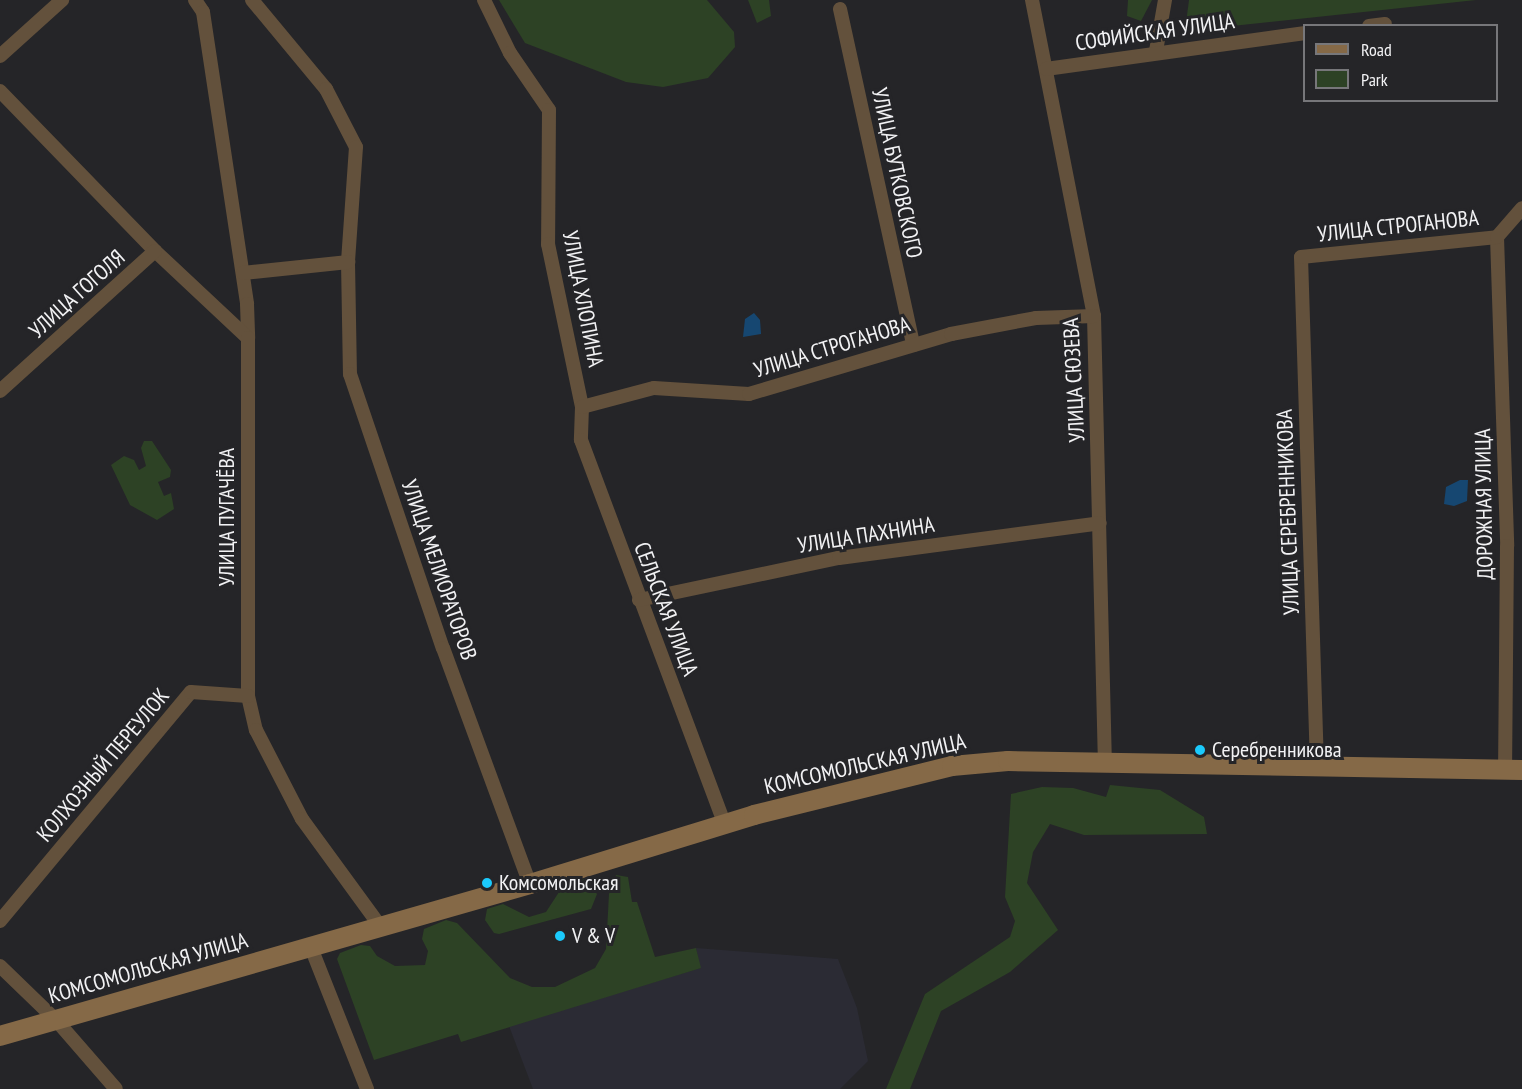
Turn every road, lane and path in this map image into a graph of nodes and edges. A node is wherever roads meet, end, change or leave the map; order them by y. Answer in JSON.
{"nodes":[{"id":1,"x":62,"y":0,"type":"edge"},
{"id":2,"x":195,"y":0,"type":"edge"},
{"id":3,"x":252,"y":0,"type":"edge"},
{"id":4,"x":484,"y":0,"type":"edge"},
{"id":5,"x":1032,"y":0,"type":"edge"},
{"id":6,"x":1165,"y":0,"type":"edge"},
{"id":7,"x":840,"y":9,"type":"dead end"},
{"id":8,"x":1303,"y":33,"type":"edge"},
{"id":9,"x":1156,"y":51,"type":"junction"},
{"id":10,"x":0,"y":56,"type":"edge"},
{"id":11,"x":1046,"y":69,"type":"junction"},
{"id":12,"x":0,"y":91,"type":"edge"},
{"id":13,"x":1522,"y":208,"type":"edge"},
{"id":14,"x":1497,"y":237,"type":"junction"},
{"id":15,"x":155,"y":251,"type":"junction"},
{"id":16,"x":1301,"y":257,"type":"joint"},
{"id":17,"x":348,"y":262,"type":"junction"},
{"id":18,"x":243,"y":273,"type":"junction"},
{"id":19,"x":1094,"y":316,"type":"junction"},
{"id":20,"x":248,"y":338,"type":"junction"},
{"id":21,"x":913,"y":345,"type":"junction"},
{"id":22,"x":0,"y":391,"type":"edge"},
{"id":23,"x":582,"y":407,"type":"junction"},
{"id":24,"x":1100,"y":523,"type":"junction"},
{"id":25,"x":639,"y":600,"type":"junction"},
{"id":26,"x":248,"y":696,"type":"junction"},
{"id":27,"x":1105,"y":763,"type":"junction"},
{"id":28,"x":1317,"y":766,"type":"junction"},
{"id":29,"x":1514,"y":770,"type":"edge"},
{"id":30,"x":724,"y":824,"type":"junction"},
{"id":31,"x":530,"y":884,"type":"junction"},
{"id":32,"x":0,"y":921,"type":"edge"},
{"id":33,"x":380,"y":926,"type":"junction"},
{"id":34,"x":310,"y":945,"type":"junction"},
{"id":35,"x":0,"y":966,"type":"edge"},
{"id":36,"x":56,"y":1020,"type":"junction"},
{"id":37,"x":0,"y":1036,"type":"edge"},
{"id":38,"x":116,"y":1089,"type":"edge"},
{"id":39,"x":367,"y":1089,"type":"edge"}],
"edges":[{"from":1,"to":10,"type":"street"},
{"from":2,"to":18,"type":"street","name":"УЛИЦА ПУГАЧЁВА"},
{"from":3,"to":17,"type":"street","name":"УЛИЦА МЕЛИОРАТОРОВ"},
{"from":4,"to":23,"type":"street","name":"УЛИЦА ХЛОПИНА"},
{"from":5,"to":11,"type":"street","name":"УЛИЦА СЮЗЕВА"},
{"from":6,"to":9,"type":"street"},
{"from":7,"to":21,"type":"street","name":"УЛИЦА БУТКОВСКОГО"},
{"from":8,"to":9,"type":"street","name":"СОФИЙСКАЯ УЛИЦА"},
{"from":9,"to":11,"type":"street","name":"СОФИЙСКАЯ УЛИЦА"},
{"from":11,"to":19,"type":"street","name":"УЛИЦА СЮЗЕВА"},
{"from":12,"to":15,"type":"street"},
{"from":13,"to":14,"type":"street","name":"УЛИЦА СТРОГАНОВА"},
{"from":14,"to":16,"type":"street","name":"УЛИЦА СТРОГАНОВА"},
{"from":14,"to":29,"type":"street","name":"ДОРОЖНАЯ УЛИЦА"},
{"from":15,"to":20,"type":"street"},
{"from":15,"to":22,"type":"street","name":"УЛИЦА ГОГОЛЯ"},
{"from":16,"to":28,"type":"street","name":"УЛИЦА СЕРЕБРЕННИКОВА"},
{"from":17,"to":18,"type":"street"},
{"from":17,"to":31,"type":"street","name":"УЛИЦА МЕЛИОРАТОРОВ"},
{"from":18,"to":20,"type":"street","name":"УЛИЦА ПУГАЧЁВА"},
{"from":19,"to":21,"type":"street","name":"УЛИЦА СТРОГАНОВА"},
{"from":19,"to":24,"type":"street","name":"УЛИЦА СЮЗЕВА"},
{"from":20,"to":26,"type":"street","name":"УЛИЦА ПУГАЧЁВА"},
{"from":21,"to":23,"type":"street","name":"УЛИЦА СТРОГАНОВА"},
{"from":23,"to":25,"type":"street","name":"СЕЛЬСКАЯ УЛИЦА"},
{"from":24,"to":25,"type":"street","name":"УЛИЦА ПАХНИНА"},
{"from":24,"to":27,"type":"street","name":"УЛИЦА СЮЗЕВА"},
{"from":25,"to":30,"type":"street","name":"СЕЛЬСКАЯ УЛИЦА"},
{"from":26,"to":32,"type":"street","name":"КОЛХОЗНЫЙ ПЕРЕУЛОК"},
{"from":26,"to":33,"type":"street"},
{"from":27,"to":28,"type":"main road","name":"КОМСОМОЛЬСКАЯ УЛИЦА"},
{"from":27,"to":30,"type":"main road","name":"КОМСОМОЛЬСКАЯ УЛИЦА"},
{"from":28,"to":29,"type":"main road","name":"КОМСОМОЛЬСКАЯ УЛИЦА"},
{"from":30,"to":31,"type":"main road","name":"КОМСОМОЛЬСКАЯ УЛИЦА"},
{"from":31,"to":33,"type":"main road","name":"КОМСОМОЛЬСКАЯ УЛИЦА"},
{"from":33,"to":34,"type":"main road","name":"КОМСОМОЛЬСКАЯ УЛИЦА"},
{"from":34,"to":36,"type":"main road","name":"КОМСОМОЛЬСКАЯ УЛИЦА"},
{"from":34,"to":39,"type":"street"},
{"from":35,"to":36,"type":"street"},
{"from":36,"to":37,"type":"main road","name":"КОМСОМОЛЬСКАЯ УЛИЦА"},
{"from":36,"to":38,"type":"street"}]}
